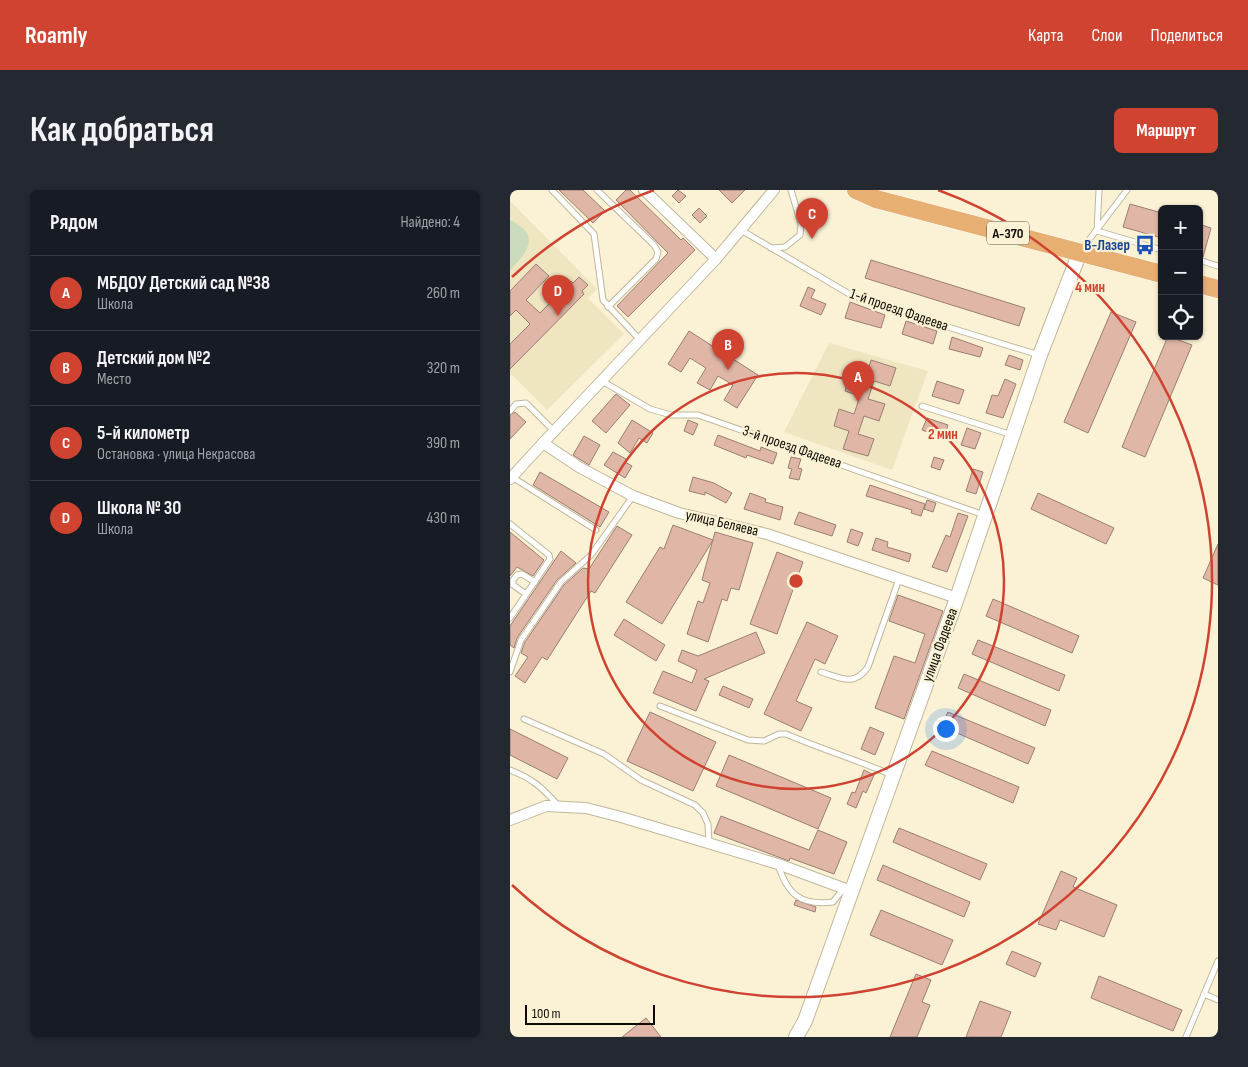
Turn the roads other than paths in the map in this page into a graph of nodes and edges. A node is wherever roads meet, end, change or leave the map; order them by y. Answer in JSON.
{"nodes":[{"id":1,"x":552,"y":190,"type":"edge"},
{"id":2,"x":644,"y":190,"type":"edge"},
{"id":3,"x":774,"y":190,"type":"edge"},
{"id":4,"x":791,"y":190,"type":"edge"},
{"id":5,"x":856,"y":190,"type":"edge"},
{"id":6,"x":1099,"y":190,"type":"edge"},
{"id":7,"x":1127,"y":190,"type":"edge"},
{"id":8,"x":600,"y":191,"type":"edge"},
{"id":9,"x":877,"y":195,"type":"edge"},
{"id":10,"x":742,"y":230,"type":"junction"},
{"id":11,"x":1097,"y":231,"type":"junction"},
{"id":12,"x":770,"y":248,"type":"junction"},
{"id":13,"x":1158,"y":249,"type":"edge"},
{"id":14,"x":1080,"y":252,"type":"junction"},
{"id":15,"x":716,"y":259,"type":"junction"},
{"id":16,"x":1203,"y":261,"type":"edge"},
{"id":17,"x":1218,"y":266,"type":"edge"},
{"id":18,"x":1158,"y":273,"type":"edge"},
{"id":19,"x":1203,"y":285,"type":"edge"},
{"id":20,"x":1218,"y":289,"type":"edge"},
{"id":21,"x":608,"y":307,"type":"junction"},
{"id":22,"x":640,"y":340,"type":"junction"},
{"id":23,"x":1040,"y":355,"type":"junction"},
{"id":24,"x":602,"y":381,"type":"junction"},
{"id":25,"x":922,"y":406,"type":"dead end"},
{"id":26,"x":510,"y":411,"type":"edge"},
{"id":27,"x":554,"y":431,"type":"junction"},
{"id":28,"x":1012,"y":435,"type":"junction"},
{"id":29,"x":543,"y":443,"type":"junction"},
{"id":30,"x":511,"y":478,"type":"edge"},
{"id":31,"x":633,"y":496,"type":"junction"},
{"id":32,"x":984,"y":515,"type":"junction"},
{"id":33,"x":510,"y":524,"type":"edge"},
{"id":34,"x":596,"y":530,"type":"dead end"},
{"id":35,"x":899,"y":579,"type":"junction"},
{"id":36,"x":535,"y":582,"type":"junction"},
{"id":37,"x":526,"y":594,"type":"junction"},
{"id":38,"x":957,"y":598,"type":"junction"},
{"id":39,"x":510,"y":618,"type":"edge"},
{"id":40,"x":510,"y":672,"type":"edge"},
{"id":41,"x":821,"y":672,"type":"dead end"},
{"id":42,"x":660,"y":706,"type":"dead end"},
{"id":43,"x":524,"y":719,"type":"dead end"},
{"id":44,"x":510,"y":770,"type":"edge"},
{"id":45,"x":892,"y":775,"type":"junction"},
{"id":46,"x":560,"y":807,"type":"junction"},
{"id":47,"x":510,"y":820,"type":"edge"},
{"id":48,"x":709,"y":843,"type":"junction"},
{"id":49,"x":778,"y":864,"type":"junction"},
{"id":50,"x":848,"y":890,"type":"junction"},
{"id":51,"x":1218,"y":961,"type":"edge"},
{"id":52,"x":1204,"y":994,"type":"junction"},
{"id":53,"x":1218,"y":1000,"type":"edge"},
{"id":54,"x":796,"y":1037,"type":"edge"},
{"id":55,"x":1186,"y":1037,"type":"edge"}],
"edges":[{"from":1,"to":21,"type":"lane"},
{"from":2,"to":15,"type":"street"},
{"from":3,"to":10,"type":"street"},
{"from":4,"to":12,"type":"lane"},
{"from":5,"to":9,"type":"highway","number":"А-370"},
{"from":6,"to":11,"type":"lane"},
{"from":7,"to":11,"type":"lane"},
{"from":8,"to":21,"type":"lane"},
{"from":9,"to":14,"type":"highway","number":"А-370"},
{"from":10,"to":12,"type":"lane","name":"1-й проезд Фадеева"},
{"from":10,"to":15,"type":"street"},
{"from":11,"to":13,"type":"lane"},
{"from":11,"to":14,"type":"lane"},
{"from":12,"to":23,"type":"lane","name":"1-й проезд Фадеева"},
{"from":14,"to":18,"type":"highway","number":"А-370"},
{"from":14,"to":23,"type":"main road","name":"улица Фадеева"},
{"from":15,"to":22,"type":"street"},
{"from":16,"to":17,"type":"lane"},
{"from":19,"to":20,"type":"highway"},
{"from":21,"to":22,"type":"lane"},
{"from":22,"to":24,"type":"street"},
{"from":23,"to":28,"type":"main road","name":"улица Фадеева"},
{"from":24,"to":27,"type":"street"},
{"from":24,"to":32,"type":"lane","name":"3-й проезд Фадеева"},
{"from":25,"to":28,"type":"lane"},
{"from":26,"to":27,"type":"lane"},
{"from":27,"to":29,"type":"street"},
{"from":28,"to":32,"type":"main road","name":"улица Фадеева"},
{"from":29,"to":30,"type":"street"},
{"from":29,"to":31,"type":"street","name":"улица Беляева"},
{"from":30,"to":34,"type":"lane"},
{"from":31,"to":35,"type":"street","name":"улица Беляева"},
{"from":31,"to":40,"type":"lane"},
{"from":32,"to":38,"type":"main road","name":"улица Фадеева"},
{"from":33,"to":36,"type":"lane"},
{"from":35,"to":38,"type":"street","name":"улица Беляева"},
{"from":35,"to":41,"type":"lane"},
{"from":36,"to":37,"type":"lane"},
{"from":36,"to":37,"type":"lane"},
{"from":37,"to":39,"type":"lane"},
{"from":38,"to":45,"type":"main road","name":"улица Фадеева"},
{"from":42,"to":45,"type":"lane"},
{"from":43,"to":48,"type":"lane"},
{"from":44,"to":46,"type":"lane"},
{"from":45,"to":50,"type":"main road","name":"улица Фадеева"},
{"from":46,"to":47,"type":"street"},
{"from":46,"to":48,"type":"street"},
{"from":48,"to":49,"type":"street"},
{"from":49,"to":50,"type":"street"},
{"from":49,"to":50,"type":"lane"},
{"from":50,"to":54,"type":"main road","name":"улица Фадеева"},
{"from":51,"to":52,"type":"lane"},
{"from":52,"to":53,"type":"lane"},
{"from":52,"to":55,"type":"lane"}]}
